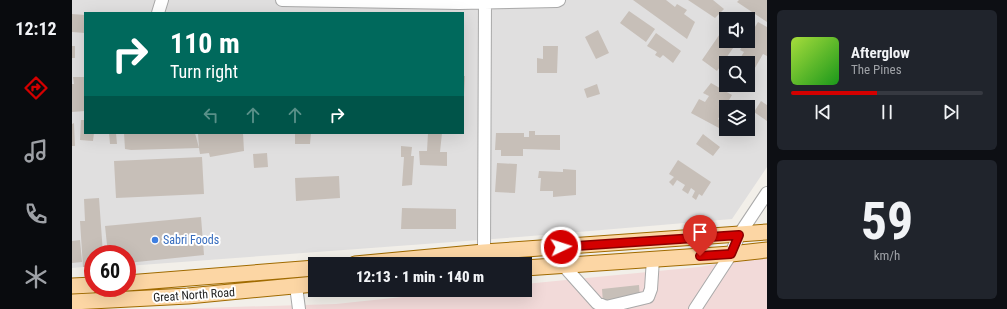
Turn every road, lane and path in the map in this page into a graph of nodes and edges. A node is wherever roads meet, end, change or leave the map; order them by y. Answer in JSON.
{"nodes":[{"id":1,"x":162,"y":0,"type":"edge"},
{"id":2,"x":282,"y":0,"type":"edge"},
{"id":3,"x":559,"y":0,"type":"edge"},
{"id":4,"x":485,"y":1,"type":"edge"},
{"id":5,"x":158,"y":12,"type":"edge"},
{"id":6,"x":767,"y":193,"type":"edge"},
{"id":7,"x":767,"y":232,"type":"edge"},
{"id":8,"x":739,"y":235,"type":"junction"},
{"id":9,"x":767,"y":250,"type":"edge"},
{"id":10,"x":484,"y":252,"type":"junction"},
{"id":11,"x":731,"y":254,"type":"junction"},
{"id":12,"x":430,"y":257,"type":"edge"},
{"id":13,"x":653,"y":259,"type":"junction"},
{"id":14,"x":563,"y":265,"type":"junction"},
{"id":15,"x":532,"y":267,"type":"edge"},
{"id":16,"x":308,"y":269,"type":"edge"},
{"id":17,"x":136,"y":281,"type":"edge"},
{"id":18,"x":84,"y":285,"type":"edge"},
{"id":19,"x":308,"y":285,"type":"edge"},
{"id":20,"x":72,"y":286,"type":"edge"},
{"id":21,"x":296,"y":286,"type":"junction"},
{"id":22,"x":72,"y":302,"type":"edge"},
{"id":23,"x":299,"y":309,"type":"edge"},
{"id":24,"x":695,"y":309,"type":"edge"}],
"edges":[{"from":1,"to":5,"type":"street"},
{"from":2,"to":4,"type":"street"},
{"from":3,"to":4,"type":"street"},
{"from":4,"to":10,"type":"street"},
{"from":6,"to":8,"type":"street"},
{"from":7,"to":8,"type":"main road"},
{"from":8,"to":10,"type":"main road"},
{"from":8,"to":11,"type":"street"},
{"from":9,"to":11,"type":"main road"},
{"from":10,"to":12,"type":"main road"},
{"from":11,"to":13,"type":"main road"},
{"from":11,"to":24,"type":"street"},
{"from":13,"to":14,"type":"main road"},
{"from":13,"to":14,"type":"street"},
{"from":14,"to":15,"type":"main road"},
{"from":16,"to":17,"type":"main road","name":"Great North Road"},
{"from":18,"to":20,"type":"main road"},
{"from":19,"to":21,"type":"main road","name":"Great North Road"},
{"from":21,"to":22,"type":"main road","name":"Great North Road"},
{"from":21,"to":23,"type":"street"}]}
